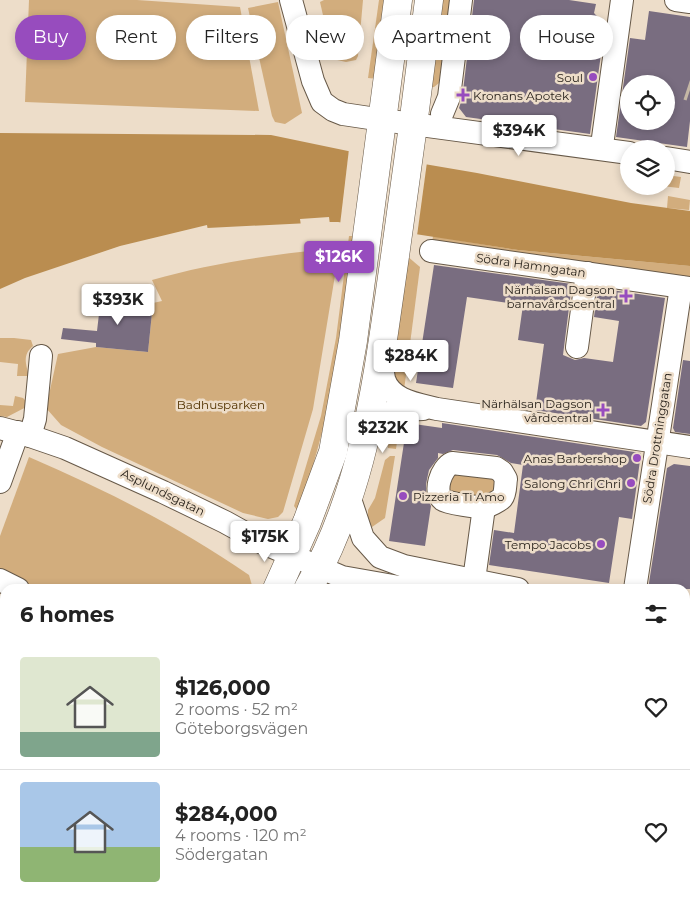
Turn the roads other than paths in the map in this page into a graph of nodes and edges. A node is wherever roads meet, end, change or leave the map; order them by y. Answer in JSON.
{"nodes":[{"id":1,"x":291,"y":0,"type":"edge"},
{"id":2,"x":398,"y":0,"type":"edge"},
{"id":3,"x":430,"y":0,"type":"edge"},
{"id":4,"x":461,"y":0,"type":"edge"},
{"id":5,"x":622,"y":0,"type":"edge"},
{"id":6,"x":676,"y":0,"type":"edge"},
{"id":7,"x":690,"y":2,"type":"edge"},
{"id":8,"x":440,"y":101,"type":"dead end"},
{"id":9,"x":382,"y":120,"type":"junction"},
{"id":10,"x":414,"y":123,"type":"junction"},
{"id":11,"x":603,"y":138,"type":"dead end"},
{"id":12,"x":620,"y":152,"type":"edge"},
{"id":13,"x":675,"y":160,"type":"edge"},
{"id":14,"x":690,"y":162,"type":"edge"},
{"id":15,"x":431,"y":251,"type":"dead end"},
{"id":16,"x":587,"y":273,"type":"junction"},
{"id":17,"x":685,"y":287,"type":"edge"},
{"id":18,"x":577,"y":347,"type":"dead end"},
{"id":19,"x":42,"y":356,"type":"dead end"},
{"id":20,"x":381,"y":356,"type":"junction"},
{"id":21,"x":437,"y":409,"type":"junction"},
{"id":22,"x":367,"y":429,"type":"junction"},
{"id":23,"x":16,"y":432,"type":"edge"},
{"id":24,"x":656,"y":442,"type":"junction"},
{"id":25,"x":690,"y":447,"type":"edge"},
{"id":26,"x":0,"y":482,"type":"edge"},
{"id":27,"x":349,"y":496,"type":"junction"},
{"id":28,"x":484,"y":507,"type":"dead end"},
{"id":29,"x":293,"y":556,"type":"junction"},
{"id":30,"x":314,"y":578,"type":"edge"},
{"id":31,"x":474,"y":580,"type":"junction"},
{"id":32,"x":279,"y":584,"type":"edge"},
{"id":33,"x":378,"y":584,"type":"edge"},
{"id":34,"x":494,"y":584,"type":"edge"},
{"id":35,"x":636,"y":584,"type":"edge"}],
"edges":[{"from":1,"to":9,"type":"street"},
{"from":2,"to":9,"type":"main road"},
{"from":3,"to":10,"type":"main road"},
{"from":4,"to":8,"type":"street"},
{"from":5,"to":11,"type":"street"},
{"from":6,"to":7,"type":"street"},
{"from":9,"to":10,"type":"street"},
{"from":9,"to":29,"type":"main road"},
{"from":10,"to":12,"type":"street"},
{"from":10,"to":20,"type":"main road"},
{"from":13,"to":14,"type":"street"},
{"from":15,"to":16,"type":"street","name":"Södra Hamngatan"},
{"from":16,"to":17,"type":"street","name":"Södra Hamngatan"},
{"from":16,"to":18,"type":"street"},
{"from":17,"to":24,"type":"street","name":"Södra Drottninggatan"},
{"from":19,"to":23,"type":"street"},
{"from":20,"to":21,"type":"street"},
{"from":20,"to":22,"type":"main road"},
{"from":21,"to":22,"type":"street"},
{"from":21,"to":24,"type":"street"},
{"from":22,"to":27,"type":"main road"},
{"from":23,"to":26,"type":"street"},
{"from":23,"to":29,"type":"street","name":"Asplundsgatan"},
{"from":24,"to":25,"type":"street"},
{"from":24,"to":35,"type":"street","name":"Södra Drottninggatan"},
{"from":27,"to":30,"type":"main road"},
{"from":27,"to":31,"type":"street"},
{"from":28,"to":31,"type":"street"},
{"from":29,"to":30,"type":"street","name":"Asplundsgatan"},
{"from":29,"to":32,"type":"main road"},
{"from":30,"to":33,"type":"street","name":"Asplundsgatan"},
{"from":31,"to":34,"type":"street"}]}
